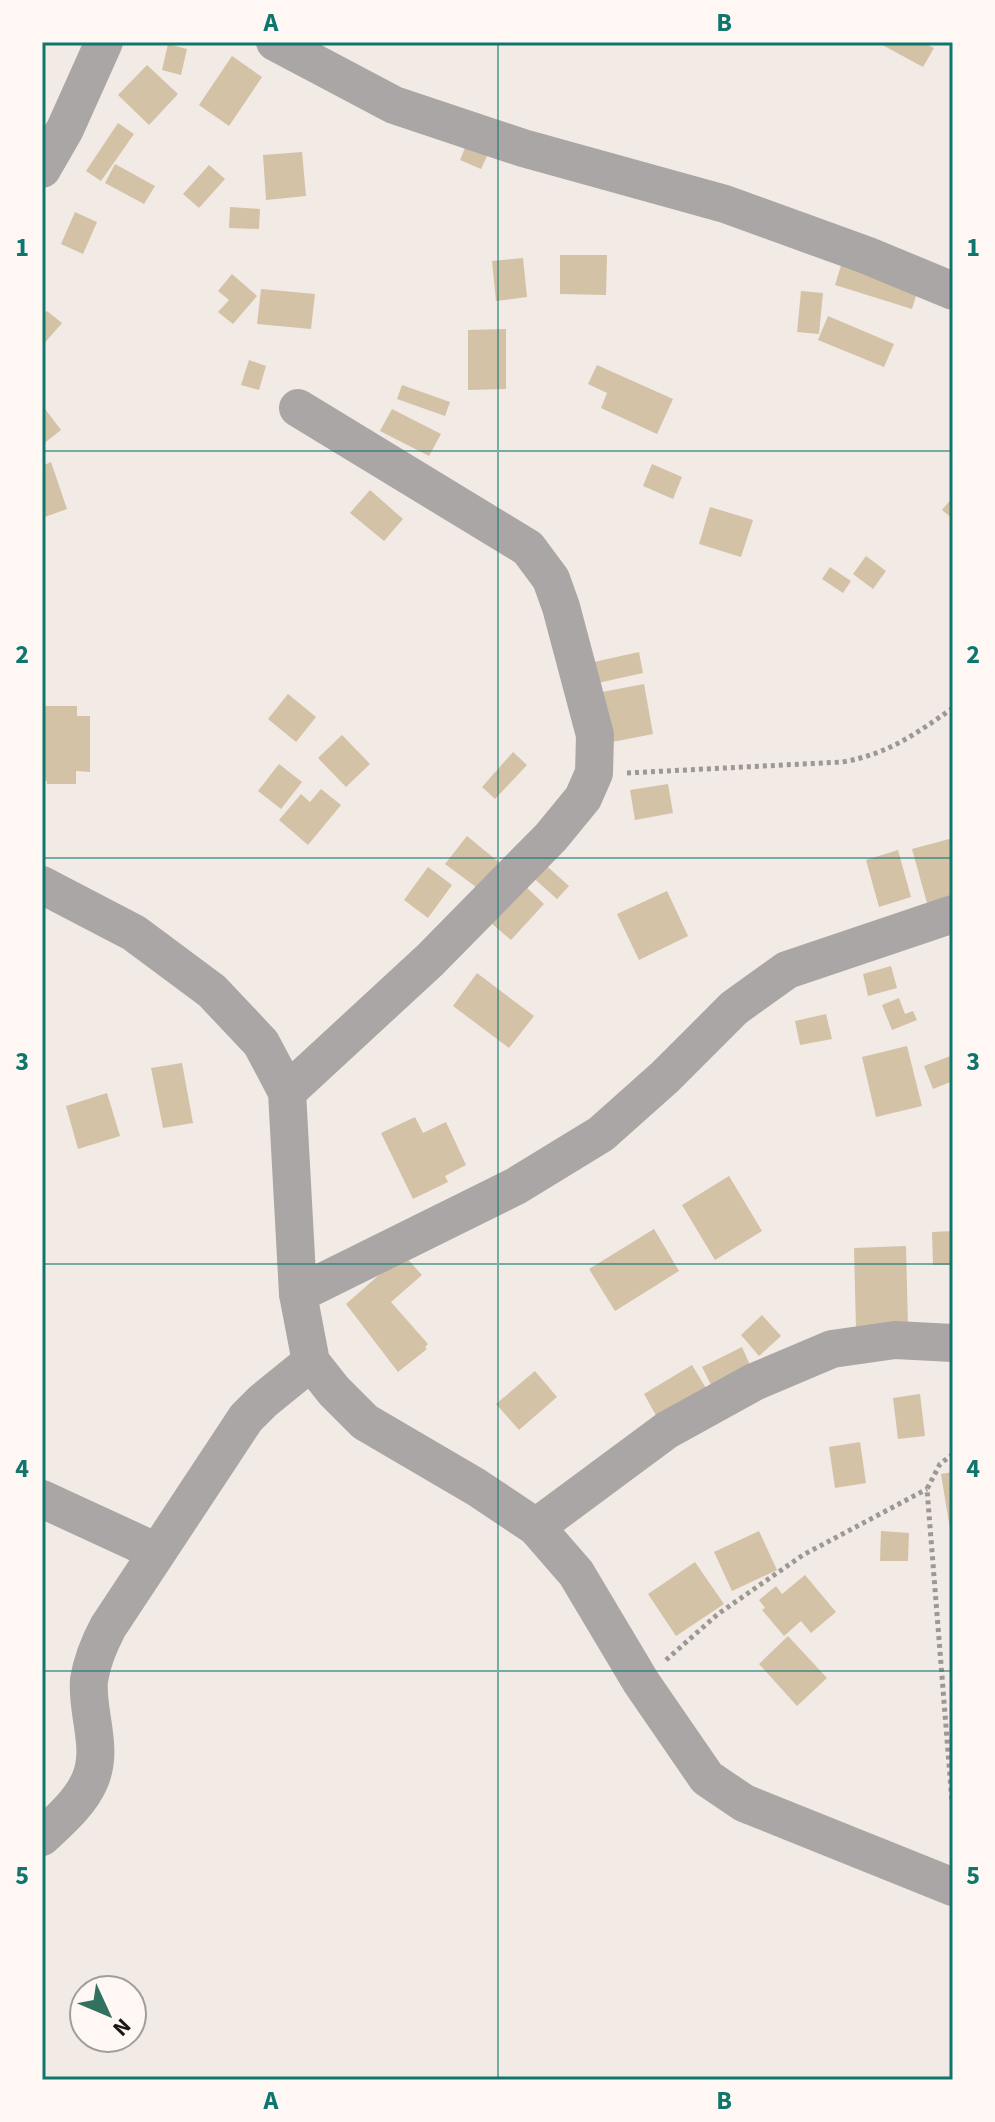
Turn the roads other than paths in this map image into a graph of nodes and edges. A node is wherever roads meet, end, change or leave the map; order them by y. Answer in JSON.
{"nodes":[{"id":1,"x":104,"y":42,"type":"edge"},
{"id":2,"x":275,"y":42,"type":"edge"},
{"id":3,"x":42,"y":169,"type":"edge"},
{"id":4,"x":953,"y":291,"type":"edge"},
{"id":5,"x":298,"y":408,"type":"dead end"},
{"id":6,"x":42,"y":885,"type":"edge"},
{"id":7,"x":953,"y":914,"type":"edge"},
{"id":8,"x":287,"y":1092,"type":"junction"},
{"id":9,"x":298,"y":1294,"type":"junction"},
{"id":10,"x":953,"y":1343,"type":"edge"},
{"id":11,"x":311,"y":1362,"type":"junction"},
{"id":12,"x":42,"y":1499,"type":"edge"},
{"id":13,"x":536,"y":1527,"type":"junction"},
{"id":14,"x":157,"y":1552,"type":"junction"},
{"id":15,"x":42,"y":1837,"type":"edge"},
{"id":16,"x":953,"y":1887,"type":"edge"}],
"edges":[{"from":1,"to":3,"type":"street"},
{"from":2,"to":4,"type":"street"},
{"from":5,"to":8,"type":"street"},
{"from":6,"to":8,"type":"street"},
{"from":7,"to":9,"type":"street"},
{"from":8,"to":9,"type":"street"},
{"from":9,"to":11,"type":"street"},
{"from":10,"to":13,"type":"street"},
{"from":11,"to":13,"type":"street"},
{"from":11,"to":14,"type":"street"},
{"from":12,"to":14,"type":"street"},
{"from":13,"to":16,"type":"street"},
{"from":14,"to":15,"type":"street"}]}
